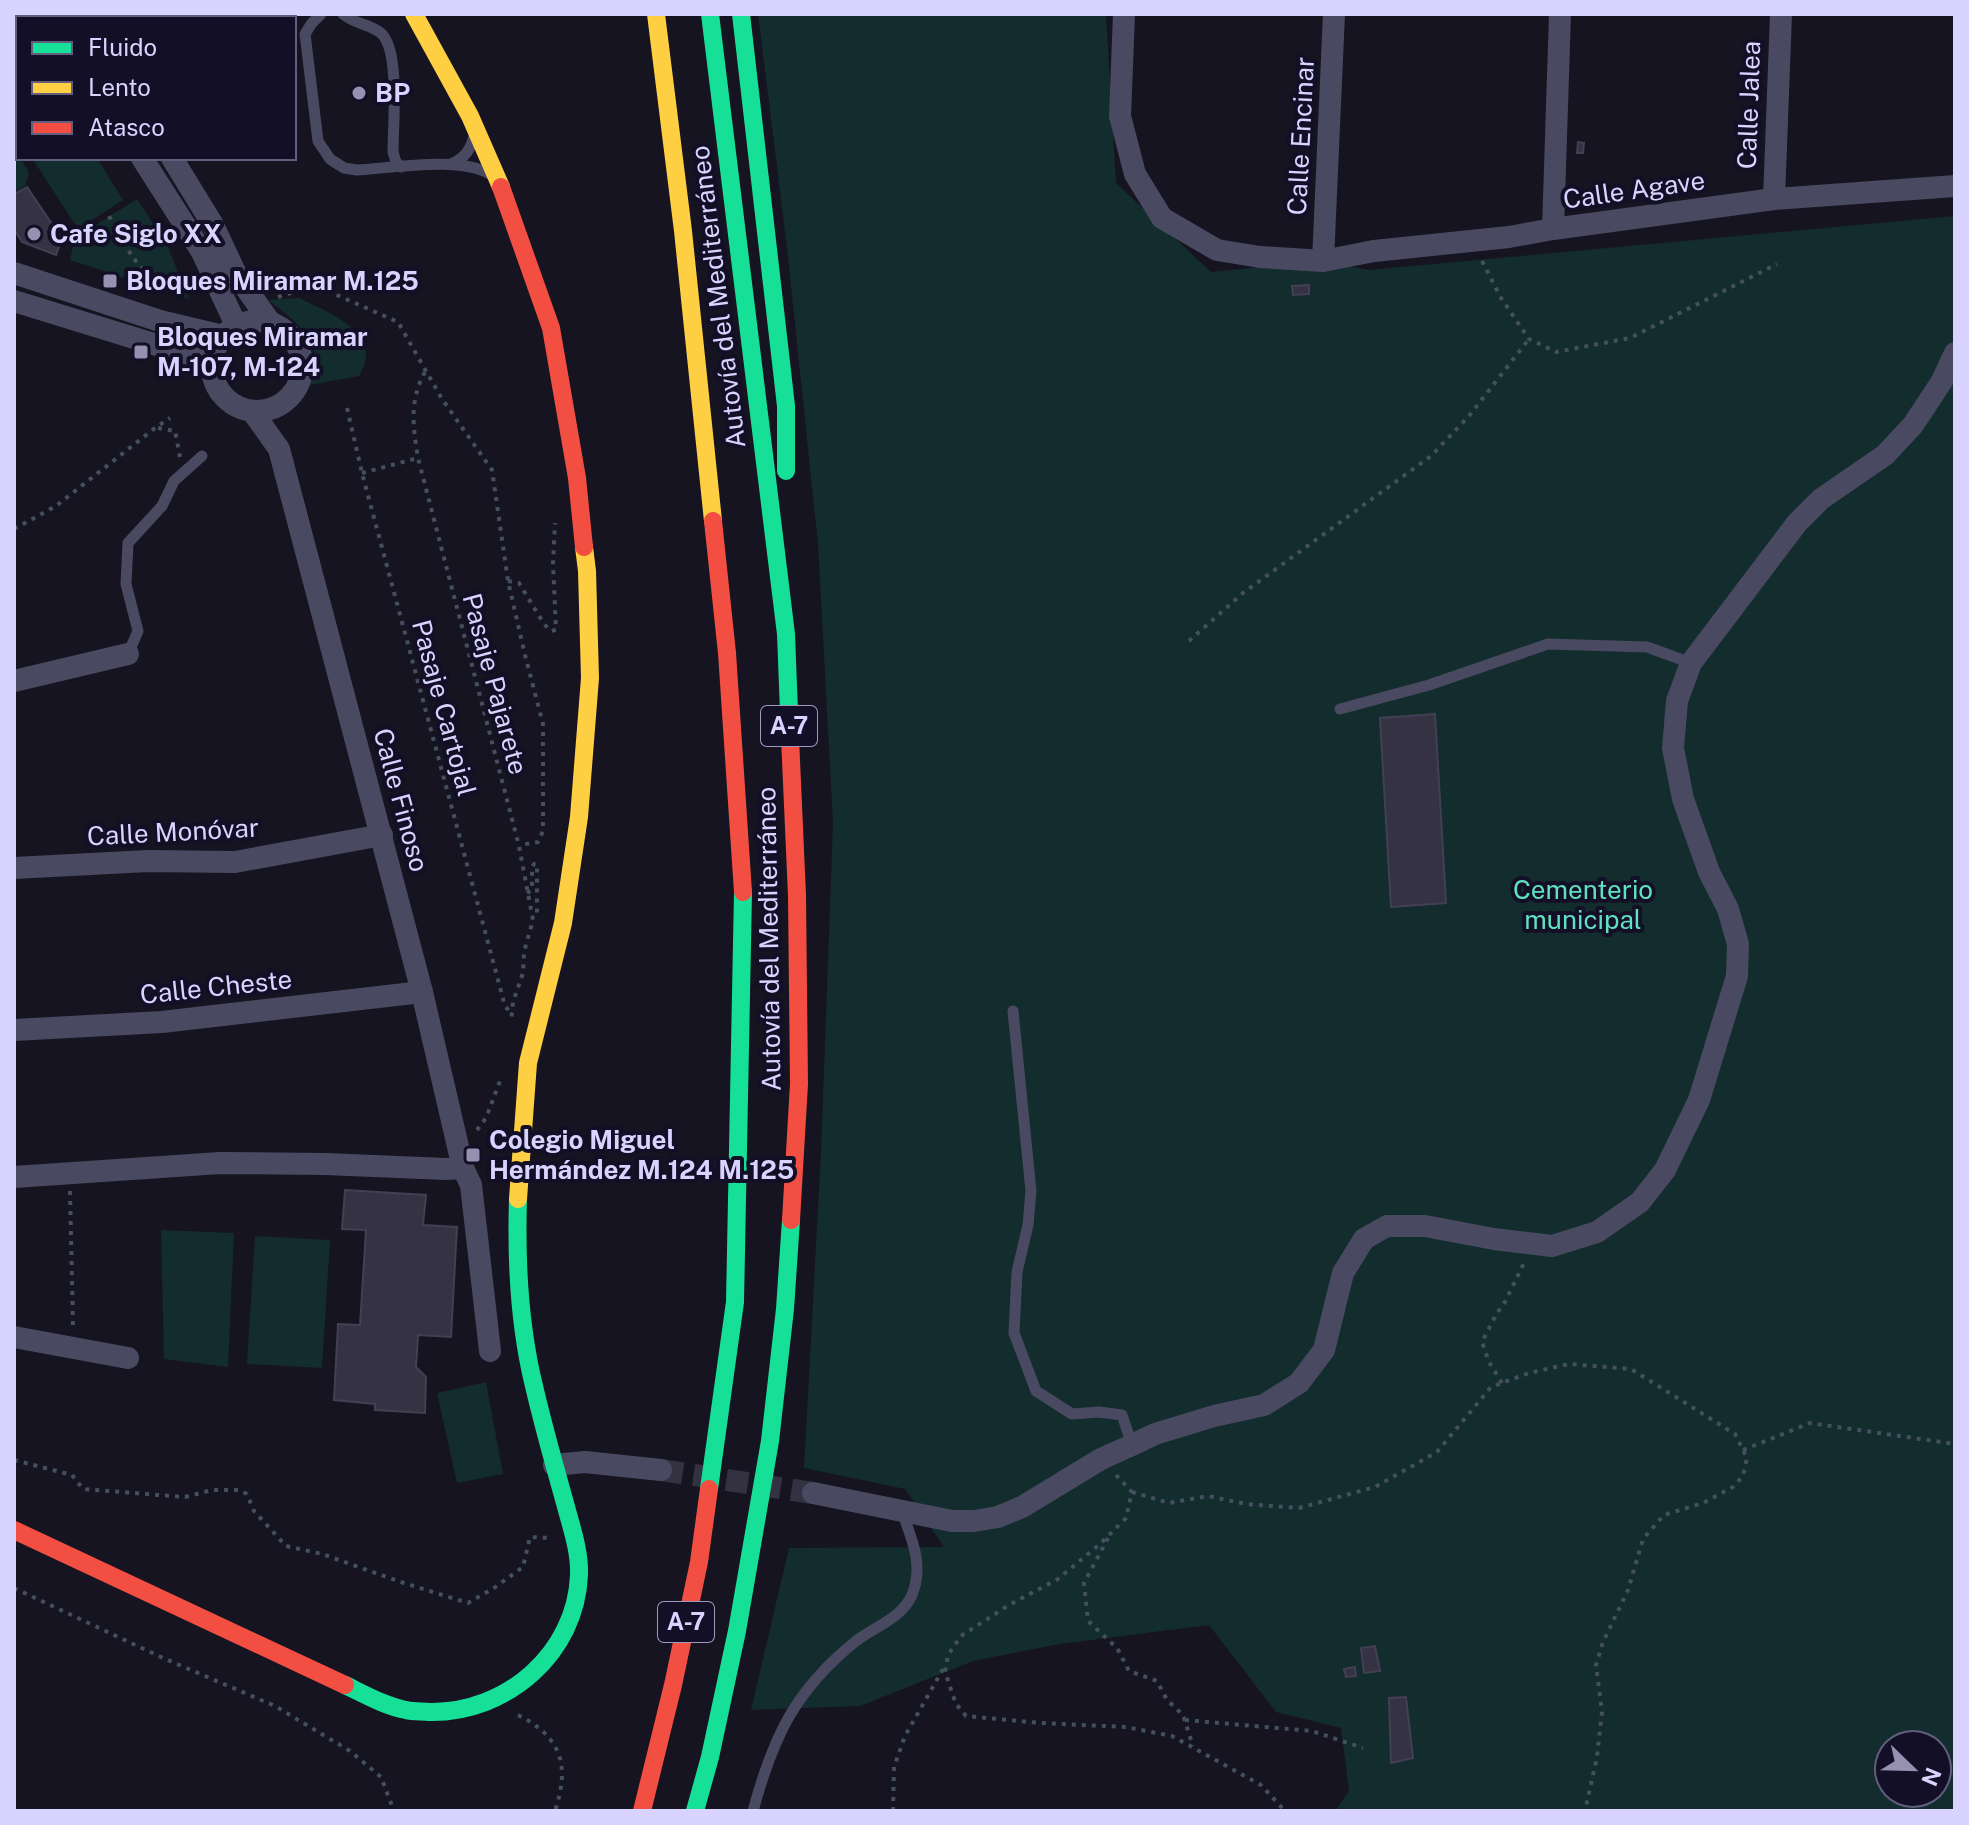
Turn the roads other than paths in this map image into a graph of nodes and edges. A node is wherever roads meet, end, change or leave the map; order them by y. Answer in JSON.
{"nodes":[{"id":1,"x":321,"y":14,"type":"edge"},
{"id":2,"x":343,"y":14,"type":"edge"},
{"id":3,"x":656,"y":14,"type":"edge"},
{"id":4,"x":710,"y":14,"type":"edge"},
{"id":5,"x":741,"y":14,"type":"edge"},
{"id":6,"x":1124,"y":14,"type":"edge"},
{"id":7,"x":1334,"y":14,"type":"edge"},
{"id":8,"x":1560,"y":14,"type":"edge"},
{"id":9,"x":1781,"y":14,"type":"edge"},
{"id":10,"x":419,"y":15,"type":"edge"},
{"id":11,"x":650,"y":104,"type":"dead end"},
{"id":12,"x":476,"y":128,"type":"junction"},
{"id":13,"x":143,"y":160,"type":"edge"},
{"id":14,"x":173,"y":160,"type":"edge"},
{"id":15,"x":450,"y":164,"type":"junction"},
{"id":16,"x":401,"y":167,"type":"junction"},
{"id":17,"x":500,"y":184,"type":"junction"},
{"id":18,"x":1955,"y":186,"type":"edge"},
{"id":19,"x":1774,"y":199,"type":"junction"},
{"id":20,"x":1553,"y":229,"type":"junction"},
{"id":21,"x":683,"y":231,"type":"junction"},
{"id":22,"x":1323,"y":261,"type":"junction"},
{"id":23,"x":14,"y":273,"type":"edge"},
{"id":24,"x":14,"y":301,"type":"edge"},
{"id":25,"x":269,"y":311,"type":"junction"},
{"id":26,"x":229,"y":331,"type":"junction"},
{"id":27,"x":1955,"y":353,"type":"edge"},
{"id":28,"x":212,"y":362,"type":"junction"},
{"id":29,"x":288,"y":399,"type":"junction"},
{"id":30,"x":252,"y":411,"type":"junction"},
{"id":31,"x":279,"y":449,"type":"junction"},
{"id":32,"x":202,"y":456,"type":"dead end"},
{"id":33,"x":786,"y":634,"type":"junction"},
{"id":34,"x":128,"y":654,"type":"joint"},
{"id":35,"x":1691,"y":663,"type":"junction"},
{"id":36,"x":14,"y":681,"type":"edge"},
{"id":37,"x":1340,"y":709,"type":"dead end"},
{"id":38,"x":382,"y":835,"type":"junction"},
{"id":39,"x":14,"y":868,"type":"edge"},
{"id":40,"x":422,"y":992,"type":"junction"},
{"id":41,"x":1013,"y":1011,"type":"dead end"},
{"id":42,"x":14,"y":1030,"type":"edge"},
{"id":43,"x":467,"y":1176,"type":"junction"},
{"id":44,"x":14,"y":1177,"type":"edge"},
{"id":45,"x":14,"y":1337,"type":"edge"},
{"id":46,"x":490,"y":1351,"type":"dead end"},
{"id":47,"x":128,"y":1358,"type":"dead end"},
{"id":48,"x":1132,"y":1445,"type":"junction"},
{"id":49,"x":554,"y":1465,"type":"junction"},
{"id":50,"x":661,"y":1470,"type":"tunnel mouth"},
{"id":51,"x":813,"y":1493,"type":"tunnel mouth"},
{"id":52,"x":901,"y":1511,"type":"junction"},
{"id":53,"x":14,"y":1530,"type":"edge"},
{"id":54,"x":642,"y":1811,"type":"edge"},
{"id":55,"x":695,"y":1811,"type":"edge"},
{"id":56,"x":753,"y":1811,"type":"edge"}],
"edges":[{"from":1,"to":16,"type":"lane"},
{"from":2,"to":16,"type":"lane"},
{"from":3,"to":21,"type":"main road","name":"Autovía del Mediterráneo","number":"A-7"},
{"from":4,"to":33,"type":"main road","name":"Autovía del Mediterráneo","number":"A-7"},
{"from":5,"to":33,"type":"main road"},
{"from":6,"to":22,"type":"street","name":"Calle Agave"},
{"from":7,"to":22,"type":"street","name":"Calle Encinar"},
{"from":8,"to":20,"type":"street"},
{"from":9,"to":19,"type":"street","name":"Calle Jalea"},
{"from":10,"to":12,"type":"main road"},
{"from":11,"to":21,"type":"main road"},
{"from":12,"to":15,"type":"lane"},
{"from":12,"to":17,"type":"main road"},
{"from":13,"to":26,"type":"street"},
{"from":14,"to":25,"type":"street"},
{"from":15,"to":16,"type":"lane"},
{"from":15,"to":17,"type":"lane"},
{"from":17,"to":49,"type":"main road"},
{"from":18,"to":19,"type":"street","name":"Calle Agave"},
{"from":19,"to":20,"type":"street","name":"Calle Agave"},
{"from":20,"to":22,"type":"street","name":"Calle Agave"},
{"from":21,"to":54,"type":"main road","name":"Autovía del Mediterráneo","number":"A-7"},
{"from":23,"to":26,"type":"street"},
{"from":24,"to":28,"type":"street"},
{"from":25,"to":26,"type":"street"},
{"from":25,"to":29,"type":"street"},
{"from":26,"to":28,"type":"street"},
{"from":27,"to":35,"type":"street"},
{"from":28,"to":30,"type":"street"},
{"from":29,"to":30,"type":"street"},
{"from":29,"to":31,"type":"street","name":"Calle Finoso"},
{"from":30,"to":31,"type":"street","name":"Calle Finoso"},
{"from":31,"to":38,"type":"street","name":"Calle Finoso"},
{"from":32,"to":34,"type":"lane"},
{"from":33,"to":55,"type":"main road","name":"Autovía del Mediterráneo","number":"A-7"},
{"from":34,"to":36,"type":"street"},
{"from":35,"to":37,"type":"lane"},
{"from":35,"to":48,"type":"street"},
{"from":38,"to":39,"type":"street","name":"Calle Monóvar"},
{"from":38,"to":40,"type":"street","name":"Calle Finoso"},
{"from":40,"to":42,"type":"street","name":"Calle Cheste"},
{"from":40,"to":43,"type":"street","name":"Calle Finoso"},
{"from":41,"to":48,"type":"lane"},
{"from":43,"to":44,"type":"street"},
{"from":43,"to":46,"type":"street","name":"Calle Finoso"},
{"from":45,"to":47,"type":"street"},
{"from":48,"to":52,"type":"street"},
{"from":49,"to":50,"type":"street"},
{"from":49,"to":53,"type":"main road"},
{"from":51,"to":52,"type":"street"},
{"from":52,"to":56,"type":"lane"}]}
